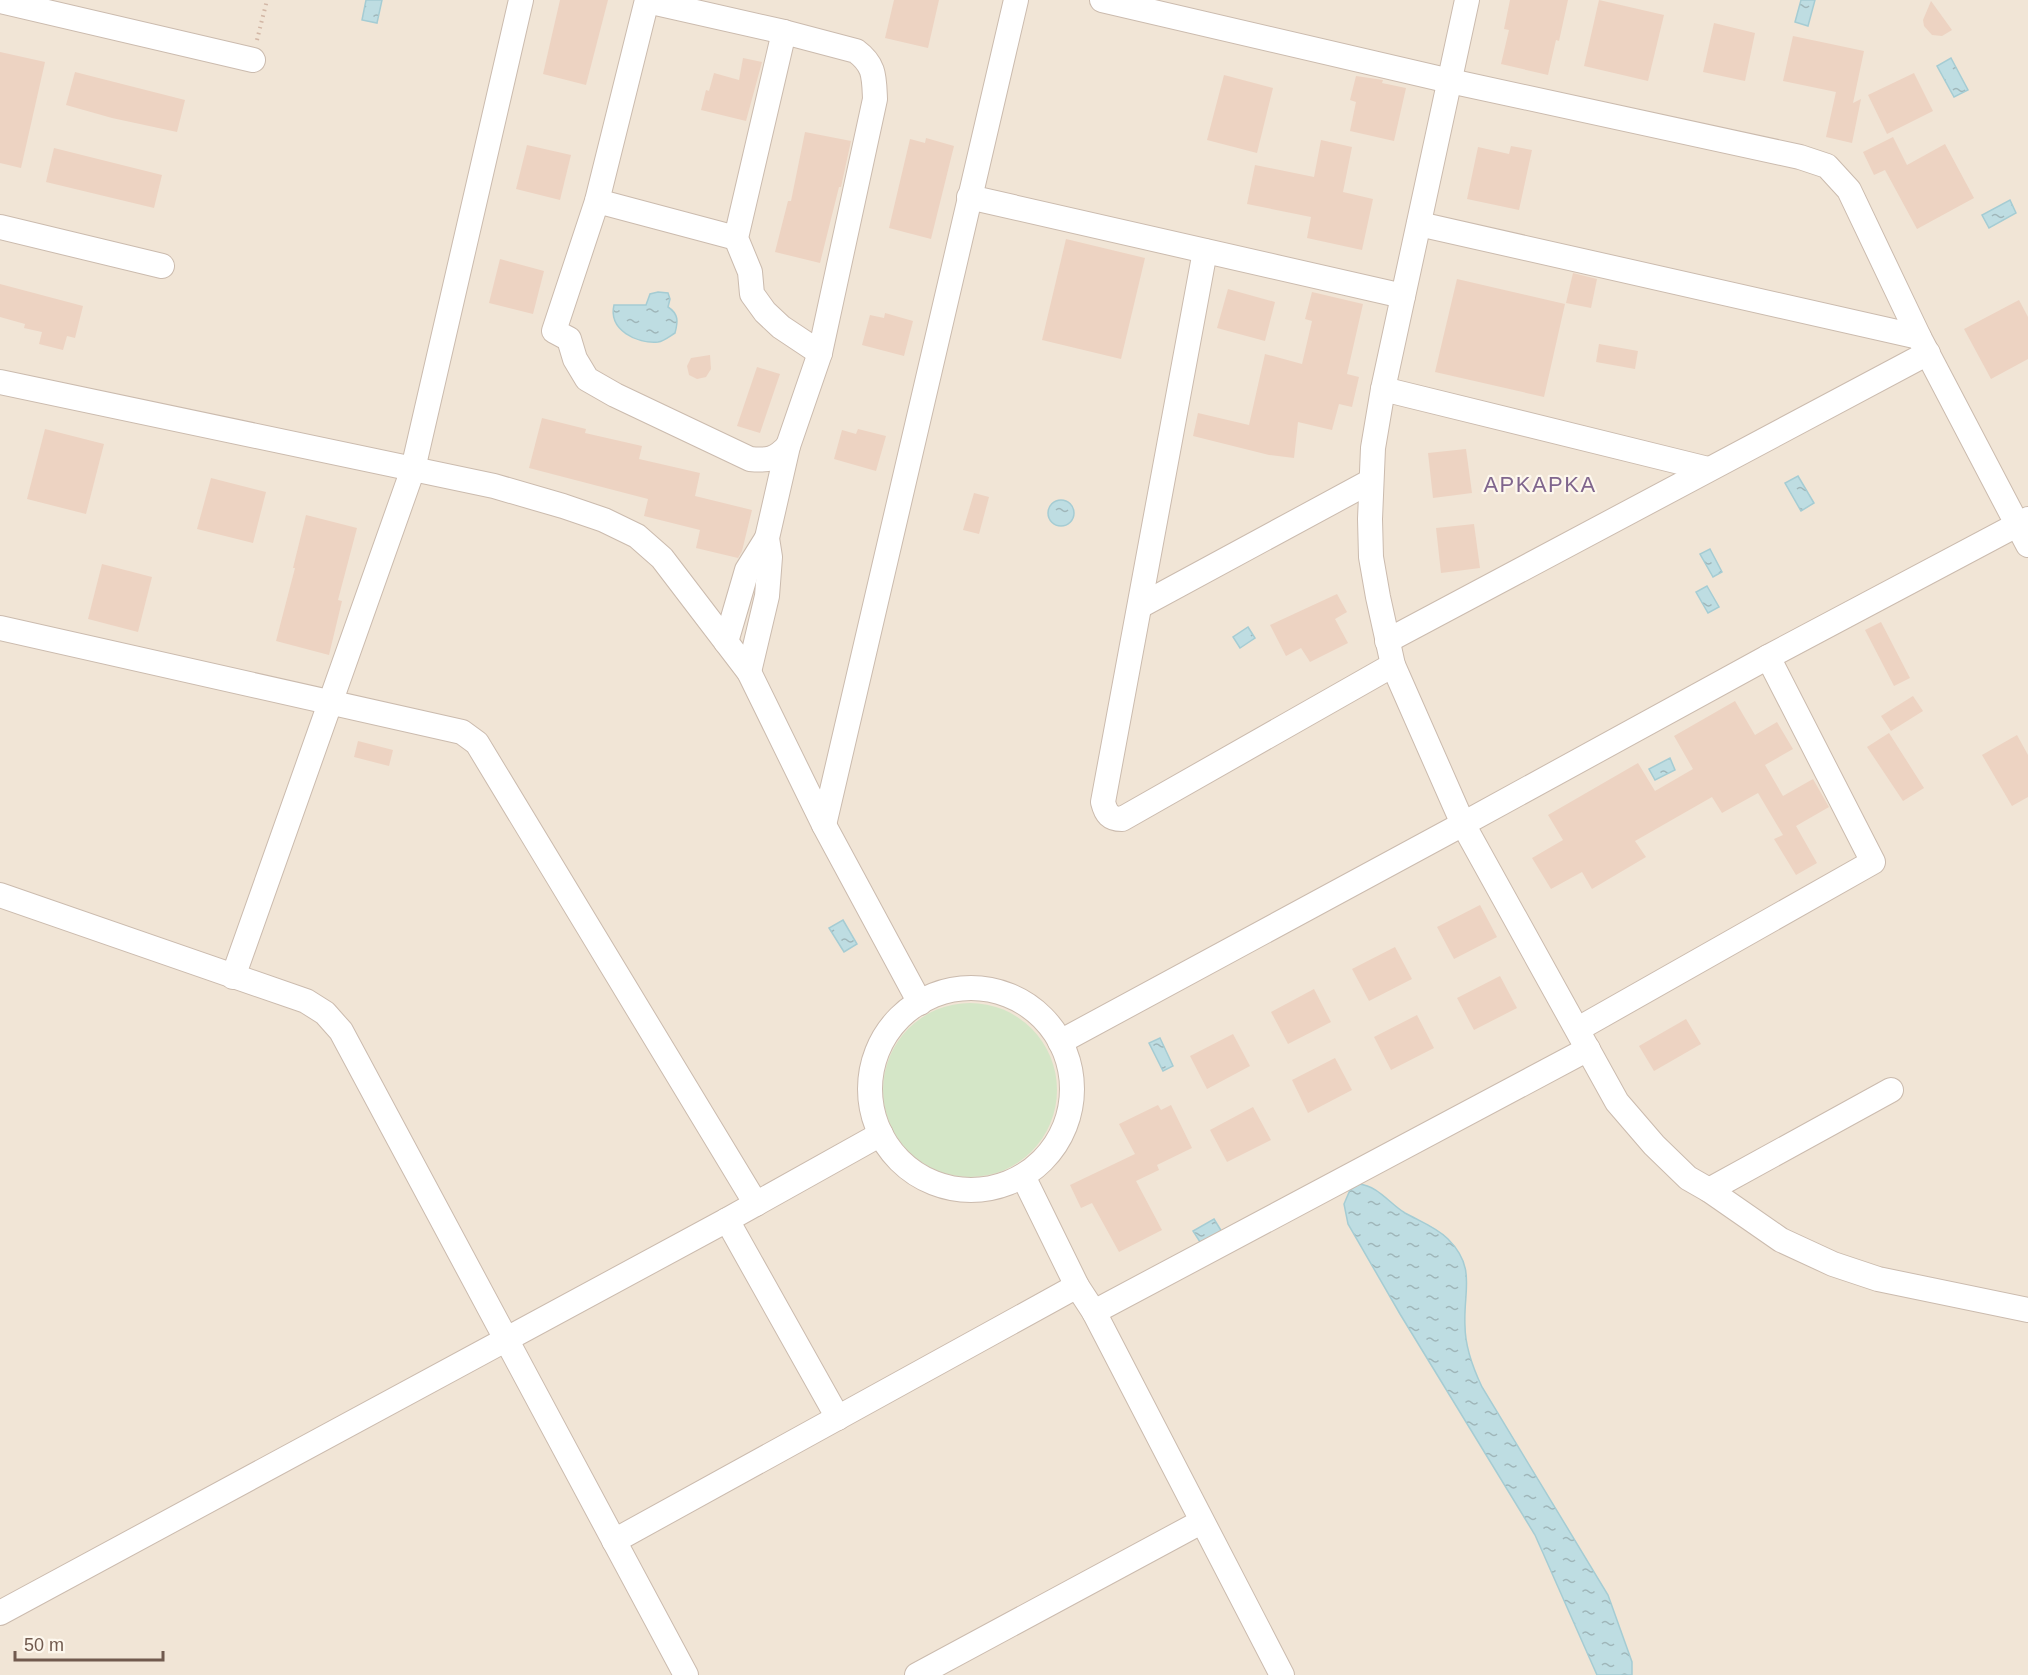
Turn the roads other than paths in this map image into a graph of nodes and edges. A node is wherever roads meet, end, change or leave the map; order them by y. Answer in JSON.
{"nodes":[{"id":1,"x":521,"y":0,"type":"edge"},
{"id":2,"x":1016,"y":0,"type":"edge"},
{"id":3,"x":1102,"y":0,"type":"edge"},
{"id":4,"x":1467,"y":0,"type":"edge"},
{"id":5,"x":0,"y":1,"type":"edge"},
{"id":6,"x":647,"y":1,"type":"edge"},
{"id":7,"x":784,"y":32,"type":"junction"},
{"id":8,"x":253,"y":60,"type":"road end"},
{"id":9,"x":1450,"y":81,"type":"junction"},
{"id":10,"x":969,"y":196,"type":"junction"},
{"id":11,"x":597,"y":201,"type":"junction"},
{"id":12,"x":1419,"y":224,"type":"junction"},
{"id":13,"x":0,"y":227,"type":"edge"},
{"id":14,"x":736,"y":238,"type":"junction"},
{"id":15,"x":1205,"y":251,"type":"junction"},
{"id":16,"x":162,"y":266,"type":"dead end"},
{"id":17,"x":1403,"y":296,"type":"junction"},
{"id":18,"x":1923,"y":345,"type":"junction"},
{"id":19,"x":820,"y":353,"type":"junction"},
{"id":20,"x":0,"y":382,"type":"edge"},
{"id":21,"x":1383,"y":389,"type":"junction"},
{"id":22,"x":788,"y":446,"type":"junction"},
{"id":23,"x":413,"y":469,"type":"junction"},
{"id":24,"x":1708,"y":469,"type":"junction"},
{"id":25,"x":1371,"y":481,"type":"junction"},
{"id":26,"x":2024,"y":529,"type":"edge"},
{"id":27,"x":767,"y":538,"type":"junction"},
{"id":28,"x":1140,"y":606,"type":"junction"},
{"id":29,"x":0,"y":628,"type":"edge"},
{"id":30,"x":726,"y":642,"type":"junction"},
{"id":31,"x":1387,"y":642,"type":"junction"},
{"id":32,"x":1768,"y":657,"type":"junction"},
{"id":33,"x":1393,"y":665,"type":"junction"},
{"id":34,"x":749,"y":672,"type":"junction"},
{"id":35,"x":330,"y":701,"type":"junction"},
{"id":36,"x":824,"y":825,"type":"junction"},
{"id":37,"x":1464,"y":825,"type":"junction"},
{"id":38,"x":0,"y":896,"type":"edge"},
{"id":39,"x":233,"y":977,"type":"junction"},
{"id":40,"x":920,"y":1003,"type":"junction"},
{"id":41,"x":1583,"y":1039,"type":"junction"},
{"id":42,"x":1060,"y":1042,"type":"junction"},
{"id":43,"x":1891,"y":1089,"type":"dead end"},
{"id":44,"x":881,"y":1134,"type":"junction"},
{"id":45,"x":1023,"y":1176,"type":"junction"},
{"id":46,"x":1709,"y":1190,"type":"junction"},
{"id":47,"x":756,"y":1204,"type":"junction"},
{"id":48,"x":727,"y":1220,"type":"junction"},
{"id":49,"x":1077,"y":1286,"type":"junction"},
{"id":50,"x":2028,"y":1310,"type":"edge"},
{"id":51,"x":1094,"y":1312,"type":"junction"},
{"id":52,"x":505,"y":1339,"type":"junction"},
{"id":53,"x":838,"y":1418,"type":"junction"},
{"id":54,"x":1201,"y":1521,"type":"junction"},
{"id":55,"x":614,"y":1541,"type":"junction"},
{"id":56,"x":0,"y":1613,"type":"edge"},
{"id":57,"x":686,"y":1675,"type":"edge"},
{"id":58,"x":917,"y":1675,"type":"edge"},
{"id":59,"x":1282,"y":1675,"type":"edge"}],
"edges":[{"from":1,"to":23,"type":"street"},
{"from":2,"to":10,"type":"street"},
{"from":3,"to":9,"type":"street"},
{"from":4,"to":9,"type":"street"},
{"from":5,"to":8,"type":"street"},
{"from":6,"to":7,"type":"street"},
{"from":6,"to":11,"type":"street"},
{"from":7,"to":14,"type":"street"},
{"from":7,"to":19,"type":"street"},
{"from":9,"to":12,"type":"street"},
{"from":9,"to":18,"type":"street"},
{"from":10,"to":15,"type":"street"},
{"from":10,"to":36,"type":"street"},
{"from":11,"to":14,"type":"street"},
{"from":11,"to":22,"type":"street"},
{"from":12,"to":17,"type":"street"},
{"from":12,"to":18,"type":"street"},
{"from":13,"to":16,"type":"street"},
{"from":14,"to":19,"type":"street"},
{"from":15,"to":17,"type":"street"},
{"from":15,"to":28,"type":"street"},
{"from":17,"to":21,"type":"street"},
{"from":18,"to":24,"type":"street"},
{"from":18,"to":26,"type":"street"},
{"from":19,"to":22,"type":"street"},
{"from":20,"to":23,"type":"street"},
{"from":21,"to":24,"type":"street"},
{"from":21,"to":25,"type":"street"},
{"from":22,"to":27,"type":"street"},
{"from":23,"to":30,"type":"street"},
{"from":23,"to":35,"type":"street"},
{"from":24,"to":31,"type":"street"},
{"from":25,"to":28,"type":"street"},
{"from":25,"to":31,"type":"street"},
{"from":26,"to":32,"type":"street"},
{"from":27,"to":30,"type":"street"},
{"from":27,"to":34,"type":"street"},
{"from":28,"to":33,"type":"street"},
{"from":29,"to":35,"type":"street"},
{"from":30,"to":34,"type":"street"},
{"from":31,"to":33,"type":"street"},
{"from":32,"to":37,"type":"street"},
{"from":32,"to":41,"type":"street"},
{"from":33,"to":37,"type":"street"},
{"from":34,"to":36,"type":"street"},
{"from":35,"to":39,"type":"street"},
{"from":35,"to":47,"type":"street"},
{"from":36,"to":40,"type":"street"},
{"from":37,"to":41,"type":"street"},
{"from":37,"to":42,"type":"street"},
{"from":38,"to":39,"type":"street"},
{"from":39,"to":52,"type":"street"},
{"from":40,"to":42,"type":"street"},
{"from":40,"to":44,"type":"street"},
{"from":41,"to":46,"type":"street"},
{"from":41,"to":51,"type":"street"},
{"from":42,"to":45,"type":"street"},
{"from":43,"to":46,"type":"street"},
{"from":44,"to":45,"type":"street"},
{"from":44,"to":47,"type":"street"},
{"from":45,"to":49,"type":"street"},
{"from":46,"to":50,"type":"street"},
{"from":47,"to":48,"type":"street"},
{"from":48,"to":52,"type":"street"},
{"from":48,"to":53,"type":"street"},
{"from":49,"to":51,"type":"street"},
{"from":49,"to":53,"type":"street"},
{"from":51,"to":54,"type":"street"},
{"from":52,"to":55,"type":"street"},
{"from":52,"to":56,"type":"street"},
{"from":53,"to":55,"type":"street"},
{"from":54,"to":58,"type":"street"},
{"from":54,"to":59,"type":"street"},
{"from":55,"to":57,"type":"street"}]}
